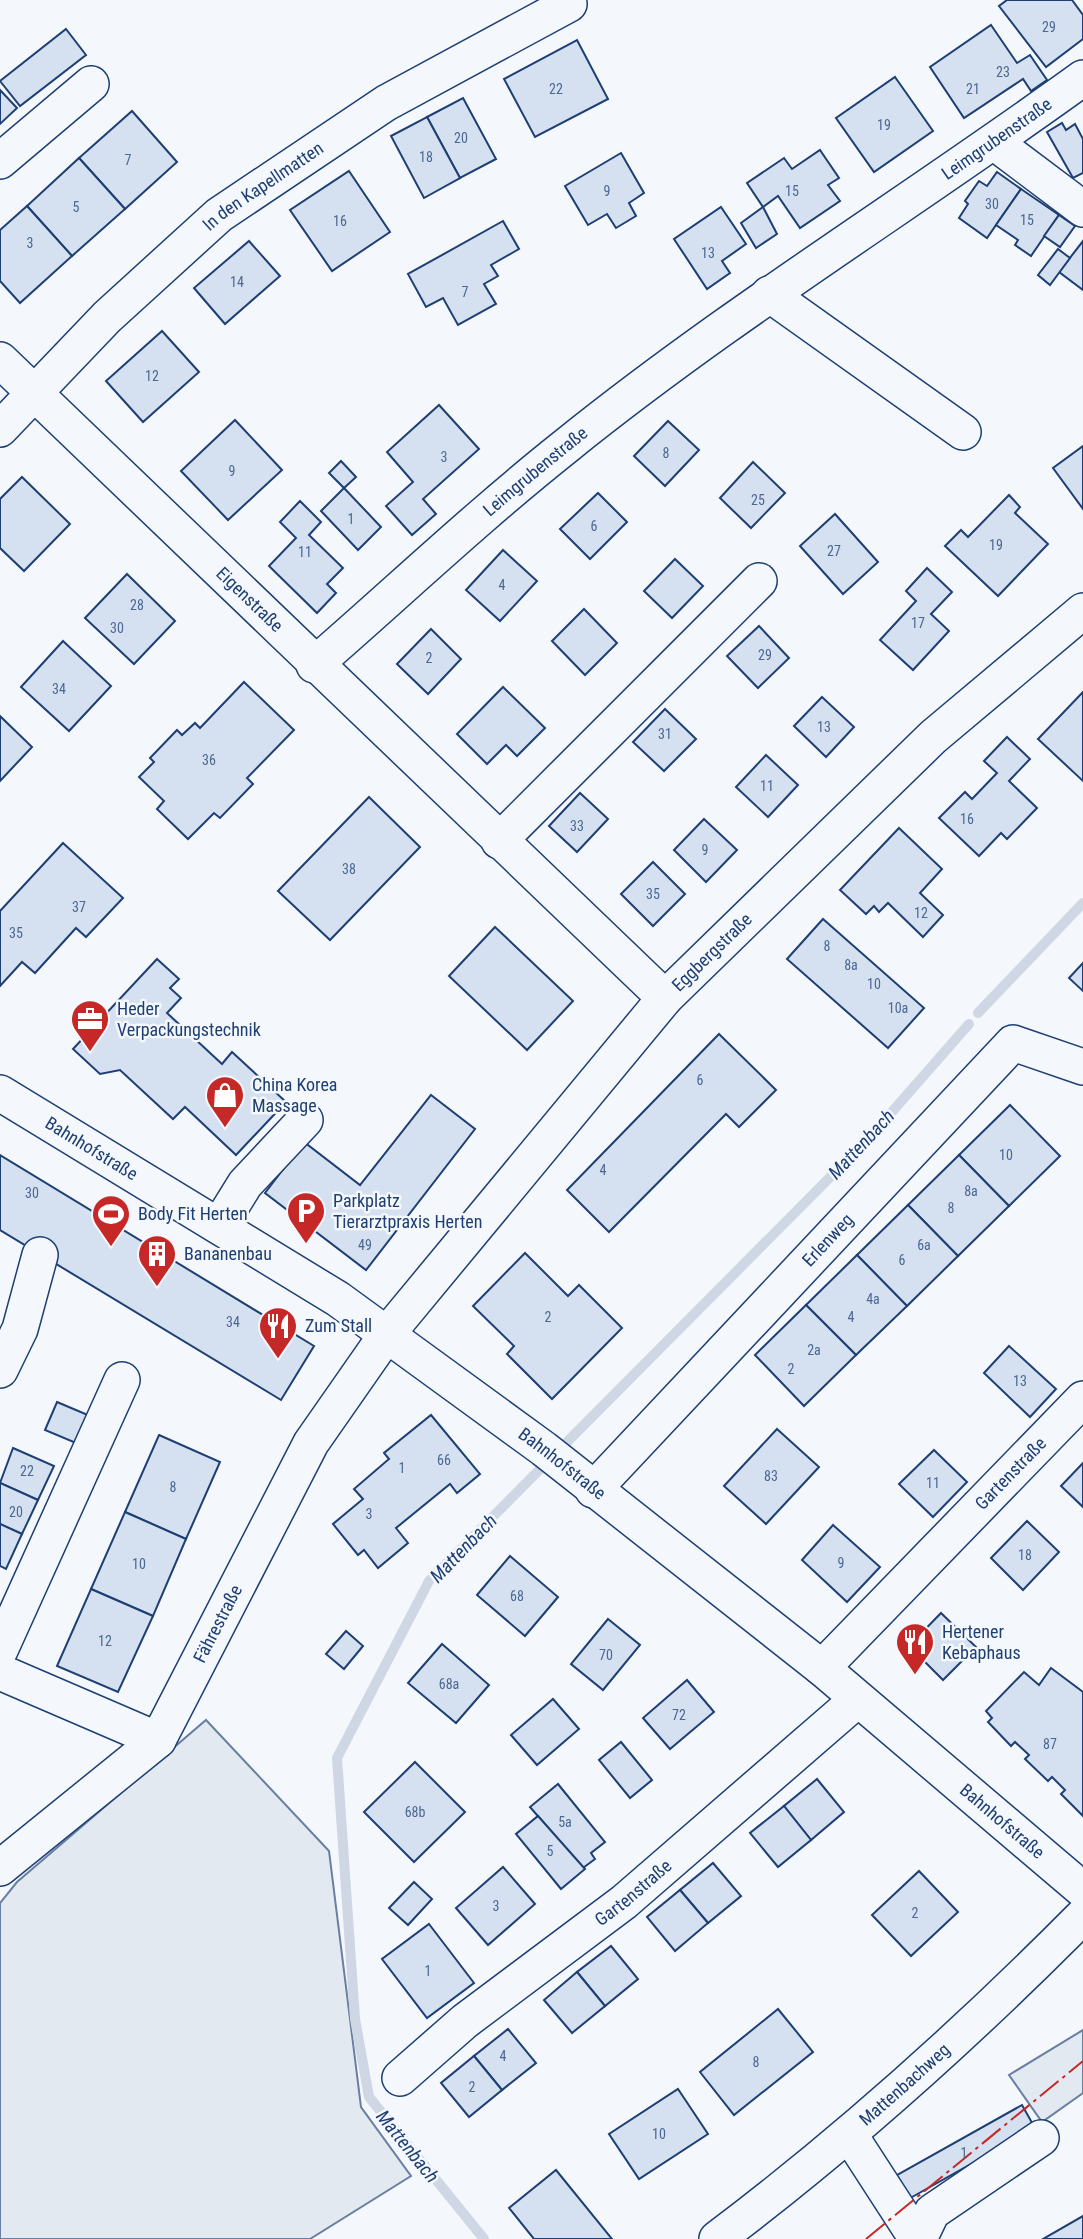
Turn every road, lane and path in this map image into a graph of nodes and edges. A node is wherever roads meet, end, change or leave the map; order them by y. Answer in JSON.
{"nodes":[{"id":1,"x":569,"y":4,"type":"dead end"},
{"id":2,"x":1083,"y":78,"type":"edge"},
{"id":3,"x":91,"y":84,"type":"dead end"},
{"id":4,"x":994,"y":142,"type":"junction"},
{"id":5,"x":0,"y":161,"type":"edge"},
{"id":6,"x":1083,"y":209,"type":"edge"},
{"id":7,"x":769,"y":294,"type":"junction"},
{"id":8,"x":0,"y":360,"type":"edge"},
{"id":9,"x":34,"y":394,"type":"junction"},
{"id":10,"x":0,"y":429,"type":"edge"},
{"id":11,"x":963,"y":432,"type":"dead end"},
{"id":12,"x":760,"y":581,"type":"dead end"},
{"id":13,"x":1083,"y":611,"type":"edge"},
{"id":14,"x":314,"y":665,"type":"junction"},
{"id":15,"x":499,"y":841,"type":"junction"},
{"id":16,"x":665,"y":998,"type":"junction"},
{"id":17,"x":1083,"y":1067,"type":"edge"},
{"id":18,"x":0,"y":1093,"type":"edge"},
{"id":19,"x":305,"y":1121,"type":"dead end"},
{"id":20,"x":219,"y":1226,"type":"junction"},
{"id":21,"x":40,"y":1255,"type":"dead end"},
{"id":22,"x":387,"y":1334,"type":"junction"},
{"id":23,"x":0,"y":1370,"type":"edge"},
{"id":24,"x":122,"y":1380,"type":"dead end"},
{"id":25,"x":1083,"y":1399,"type":"edge"},
{"id":26,"x":584,"y":1483,"type":"junction"},
{"id":27,"x":0,"y":1650,"type":"edge"},
{"id":28,"x":822,"y":1668,"type":"junction"},
{"id":29,"x":0,"y":1672,"type":"edge"},
{"id":30,"x":857,"y":1700,"type":"junction"},
{"id":31,"x":158,"y":1740,"type":"junction"},
{"id":32,"x":0,"y":1868,"type":"edge"},
{"id":33,"x":1083,"y":1890,"type":"edge"},
{"id":34,"x":1083,"y":1916,"type":"edge"},
{"id":35,"x":400,"y":2078,"type":"dead end"},
{"id":36,"x":849,"y":2134,"type":"junction"},
{"id":37,"x":1041,"y":2138,"type":"dead end"},
{"id":38,"x":717,"y":2239,"type":"edge"},
{"id":39,"x":918,"y":2239,"type":"edge"}],
"edges":[{"from":1,"to":9,"type":"street","name":"In den Kapellmatten"},
{"from":2,"to":4,"type":"street","name":"Leimgrubenstraße"},
{"from":3,"to":5,"type":"street"},
{"from":4,"to":6,"type":"street"},
{"from":4,"to":7,"type":"street","name":"Leimgrubenstraße"},
{"from":7,"to":11,"type":"street"},
{"from":7,"to":14,"type":"street","name":"Leimgrubenstraße"},
{"from":8,"to":9,"type":"street","name":"Eigenstraße"},
{"from":9,"to":10,"type":"street","name":"In den Kapellmatten"},
{"from":9,"to":14,"type":"street","name":"Eigenstraße"},
{"from":12,"to":15,"type":"street"},
{"from":13,"to":16,"type":"street","name":"Eggbergstraße"},
{"from":14,"to":15,"type":"street","name":"Eigenstraße"},
{"from":15,"to":16,"type":"street","name":"Eigenstraße"},
{"from":16,"to":22,"type":"street","name":"Eggbergstraße"},
{"from":17,"to":26,"type":"street","name":"Erlenweg"},
{"from":18,"to":20,"type":"street","name":"Bahnhofstraße"},
{"from":19,"to":20,"type":"street"},
{"from":20,"to":22,"type":"street","name":"Bahnhofstraße"},
{"from":21,"to":23,"type":"street"},
{"from":22,"to":26,"type":"street","name":"Bahnhofstraße"},
{"from":22,"to":31,"type":"street","name":"Fährestraße"},
{"from":24,"to":27,"type":"street"},
{"from":25,"to":28,"type":"street","name":"Gartenstraße"},
{"from":26,"to":28,"type":"street","name":"Bahnhofstraße"},
{"from":28,"to":30,"type":"street","name":"Bahnhofstraße"},
{"from":29,"to":31,"type":"street"},
{"from":30,"to":33,"type":"street","name":"Bahnhofstraße"},
{"from":30,"to":35,"type":"street","name":"Gartenstraße"},
{"from":31,"to":32,"type":"street","name":"Fährestraße"},
{"from":34,"to":36,"type":"street","name":"Mattenbachweg"},
{"from":36,"to":38,"type":"street","name":"Mattenbachweg"},
{"from":36,"to":39,"type":"street"},
{"from":37,"to":39,"type":"street"}]}
